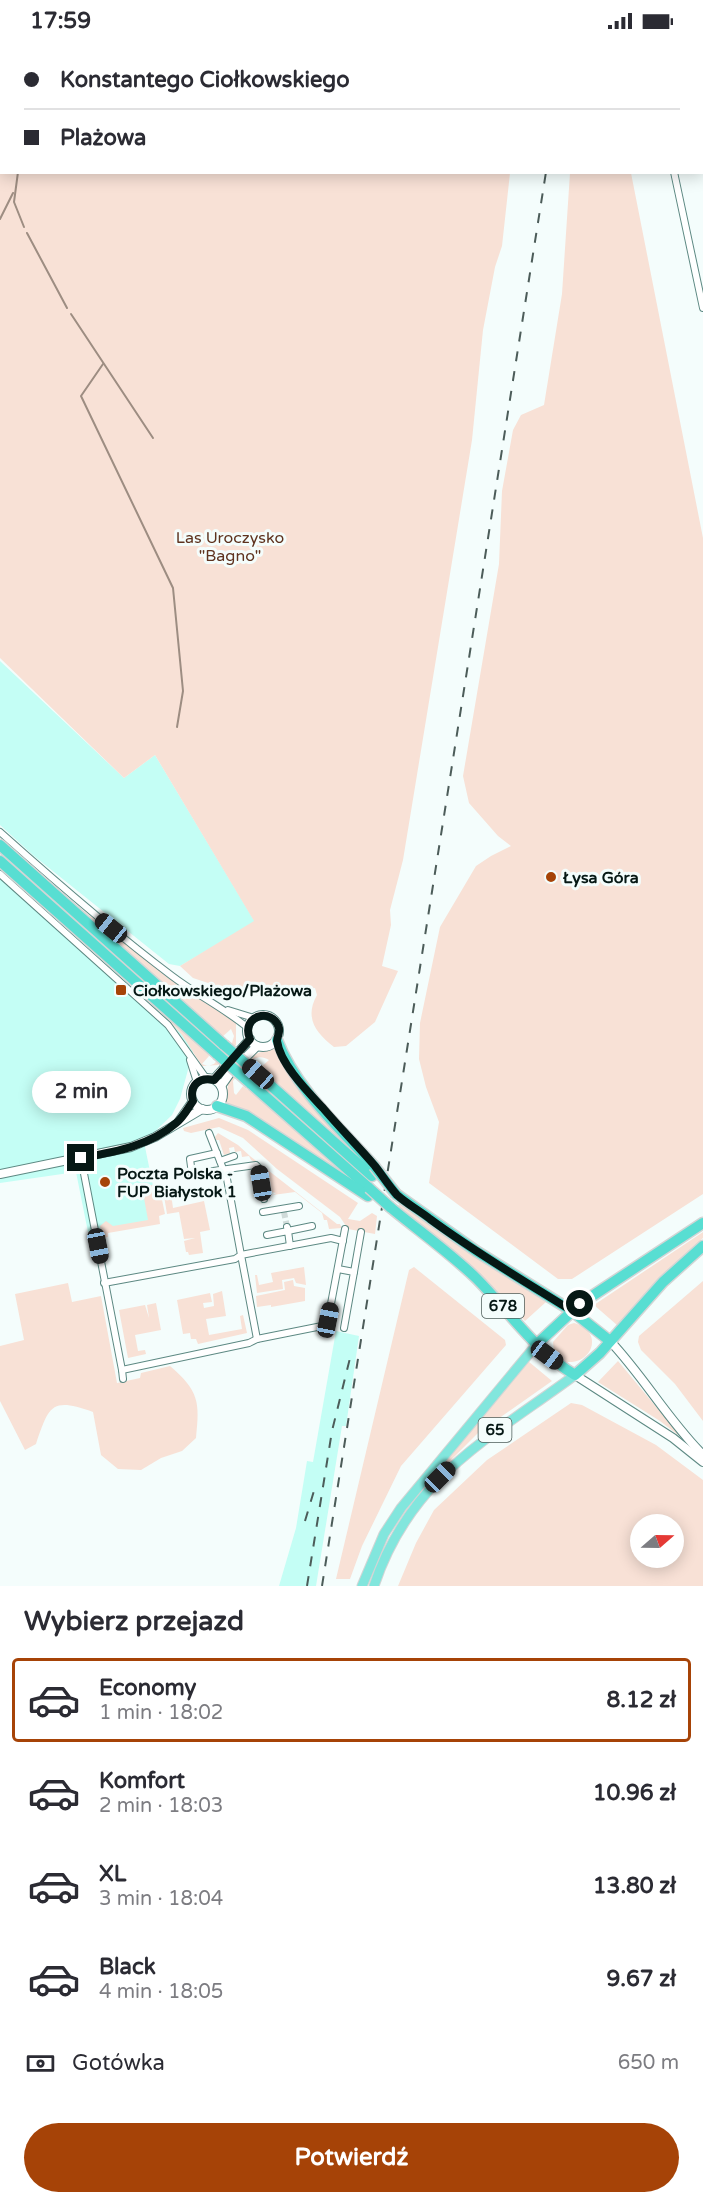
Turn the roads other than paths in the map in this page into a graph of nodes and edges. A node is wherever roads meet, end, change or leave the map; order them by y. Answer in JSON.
{"nodes":[{"id":1,"x":674,"y":174,"type":"edge"},
{"id":2,"x":703,"y":309,"type":"edge"},
{"id":3,"x":0,"y":832,"type":"edge"},
{"id":4,"x":0,"y":845,"type":"edge"},
{"id":5,"x":0,"y":861,"type":"edge"},
{"id":6,"x":0,"y":874,"type":"edge"},
{"id":7,"x":225,"y":1009,"type":"junction"},
{"id":8,"x":254,"y":1018,"type":"junction"},
{"id":9,"x":248,"y":1028,"type":"junction"},
{"id":10,"x":250,"y":1039,"type":"junction"},
{"id":11,"x":277,"y":1040,"type":"junction"},
{"id":12,"x":257,"y":1046,"type":"junction"},
{"id":13,"x":190,"y":1056,"type":"junction"},
{"id":14,"x":210,"y":1079,"type":"junction"},
{"id":15,"x":197,"y":1082,"type":"junction"},
{"id":16,"x":221,"y":1086,"type":"junction"},
{"id":17,"x":193,"y":1101,"type":"junction"},
{"id":18,"x":218,"y":1106,"type":"junction"},
{"id":19,"x":202,"y":1108,"type":"junction"},
{"id":20,"x":179,"y":1121,"type":"junction"},
{"id":21,"x":209,"y":1132,"type":"dead end"},
{"id":22,"x":217,"y":1153,"type":"junction"},
{"id":23,"x":234,"y":1156,"type":"dead end"},
{"id":24,"x":81,"y":1158,"type":"junction"},
{"id":25,"x":220,"y":1161,"type":"junction"},
{"id":26,"x":223,"y":1168,"type":"junction"},
{"id":27,"x":373,"y":1171,"type":"junction"},
{"id":28,"x":0,"y":1174,"type":"edge"},
{"id":29,"x":368,"y":1192,"type":"junction"},
{"id":30,"x":264,"y":1199,"type":"dead end"},
{"id":31,"x":298,"y":1206,"type":"dead end"},
{"id":32,"x":263,"y":1212,"type":"dead end"},
{"id":33,"x":703,"y":1223,"type":"edge"},
{"id":34,"x":312,"y":1226,"type":"dead end"},
{"id":35,"x":287,"y":1229,"type":"junction"},
{"id":36,"x":345,"y":1229,"type":"dead end"},
{"id":37,"x":361,"y":1232,"type":"dead end"},
{"id":38,"x":267,"y":1234,"type":"dead end"},
{"id":39,"x":343,"y":1241,"type":"junction"},
{"id":40,"x":290,"y":1246,"type":"junction"},
{"id":41,"x":703,"y":1246,"type":"edge"},
{"id":42,"x":241,"y":1255,"type":"junction"},
{"id":43,"x":338,"y":1269,"type":"junction"},
{"id":44,"x":354,"y":1272,"type":"junction"},
{"id":45,"x":104,"y":1283,"type":"junction"},
{"id":46,"x":572,"y":1311,"type":"junction"},
{"id":47,"x":344,"y":1328,"type":"dead end"},
{"id":48,"x":257,"y":1339,"type":"junction"},
{"id":49,"x":610,"y":1341,"type":"junction"},
{"id":50,"x":537,"y":1344,"type":"junction"},
{"id":51,"x":122,"y":1370,"type":"junction"},
{"id":52,"x":575,"y":1375,"type":"junction"},
{"id":53,"x":123,"y":1379,"type":"dead end"},
{"id":54,"x":703,"y":1455,"type":"edge"},
{"id":55,"x":703,"y":1462,"type":"edge"},
{"id":56,"x":362,"y":1586,"type":"edge"},
{"id":57,"x":374,"y":1586,"type":"edge"}],
"edges":[{"from":1,"to":2,"type":"street"},
{"from":3,"to":7,"type":"street"},
{"from":4,"to":27,"type":"highway","number":"678","bridge":true},
{"from":5,"to":29,"type":"highway","bridge":true},
{"from":6,"to":13,"type":"street"},
{"from":7,"to":8,"type":"street"},
{"from":7,"to":9,"type":"street"},
{"from":8,"to":9,"type":"street"},
{"from":8,"to":11,"type":"street"},
{"from":9,"to":10,"type":"street"},
{"from":10,"to":12,"type":"street"},
{"from":10,"to":14,"type":"street"},
{"from":11,"to":12,"type":"street"},
{"from":11,"to":27,"type":"highway"},
{"from":12,"to":16,"type":"street"},
{"from":13,"to":14,"type":"street"},
{"from":13,"to":15,"type":"street"},
{"from":14,"to":15,"type":"street"},
{"from":14,"to":16,"type":"street"},
{"from":15,"to":17,"type":"street"},
{"from":16,"to":18,"type":"street"},
{"from":17,"to":19,"type":"street"},
{"from":17,"to":20,"type":"street"},
{"from":18,"to":19,"type":"street"},
{"from":18,"to":29,"type":"highway"},
{"from":19,"to":20,"type":"street"},
{"from":20,"to":24,"type":"street"},
{"from":21,"to":22,"type":"street"},
{"from":22,"to":25,"type":"street"},
{"from":22,"to":26,"type":"street"},
{"from":23,"to":25,"type":"street"},
{"from":24,"to":28,"type":"street"},
{"from":24,"to":45,"type":"street"},
{"from":25,"to":26,"type":"street"},
{"from":26,"to":30,"type":"street"},
{"from":26,"to":42,"type":"street"},
{"from":27,"to":46,"type":"highway","number":"678","bridge":true},
{"from":29,"to":50,"type":"highway","number":"678","bridge":true},
{"from":31,"to":32,"type":"street"},
{"from":33,"to":46,"type":"highway","number":"65"},
{"from":34,"to":35,"type":"street"},
{"from":35,"to":38,"type":"street"},
{"from":35,"to":40,"type":"street"},
{"from":36,"to":39,"type":"street"},
{"from":37,"to":44,"type":"street"},
{"from":39,"to":40,"type":"street"},
{"from":39,"to":43,"type":"street"},
{"from":40,"to":42,"type":"street"},
{"from":41,"to":49,"type":"highway","number":"65"},
{"from":42,"to":45,"type":"street"},
{"from":42,"to":48,"type":"street"},
{"from":43,"to":44,"type":"street"},
{"from":43,"to":48,"type":"street"},
{"from":44,"to":47,"type":"street"},
{"from":45,"to":51,"type":"street"},
{"from":46,"to":49,"type":"highway","number":"678"},
{"from":46,"to":50,"type":"highway","number":"65"},
{"from":48,"to":51,"type":"street"},
{"from":49,"to":52,"type":"highway","number":"65"},
{"from":49,"to":54,"type":"street"},
{"from":50,"to":52,"type":"highway","number":"678"},
{"from":50,"to":56,"type":"main road","number":"65"},
{"from":51,"to":53,"type":"street"},
{"from":52,"to":55,"type":"street"},
{"from":52,"to":57,"type":"main road","number":"65"}]}
